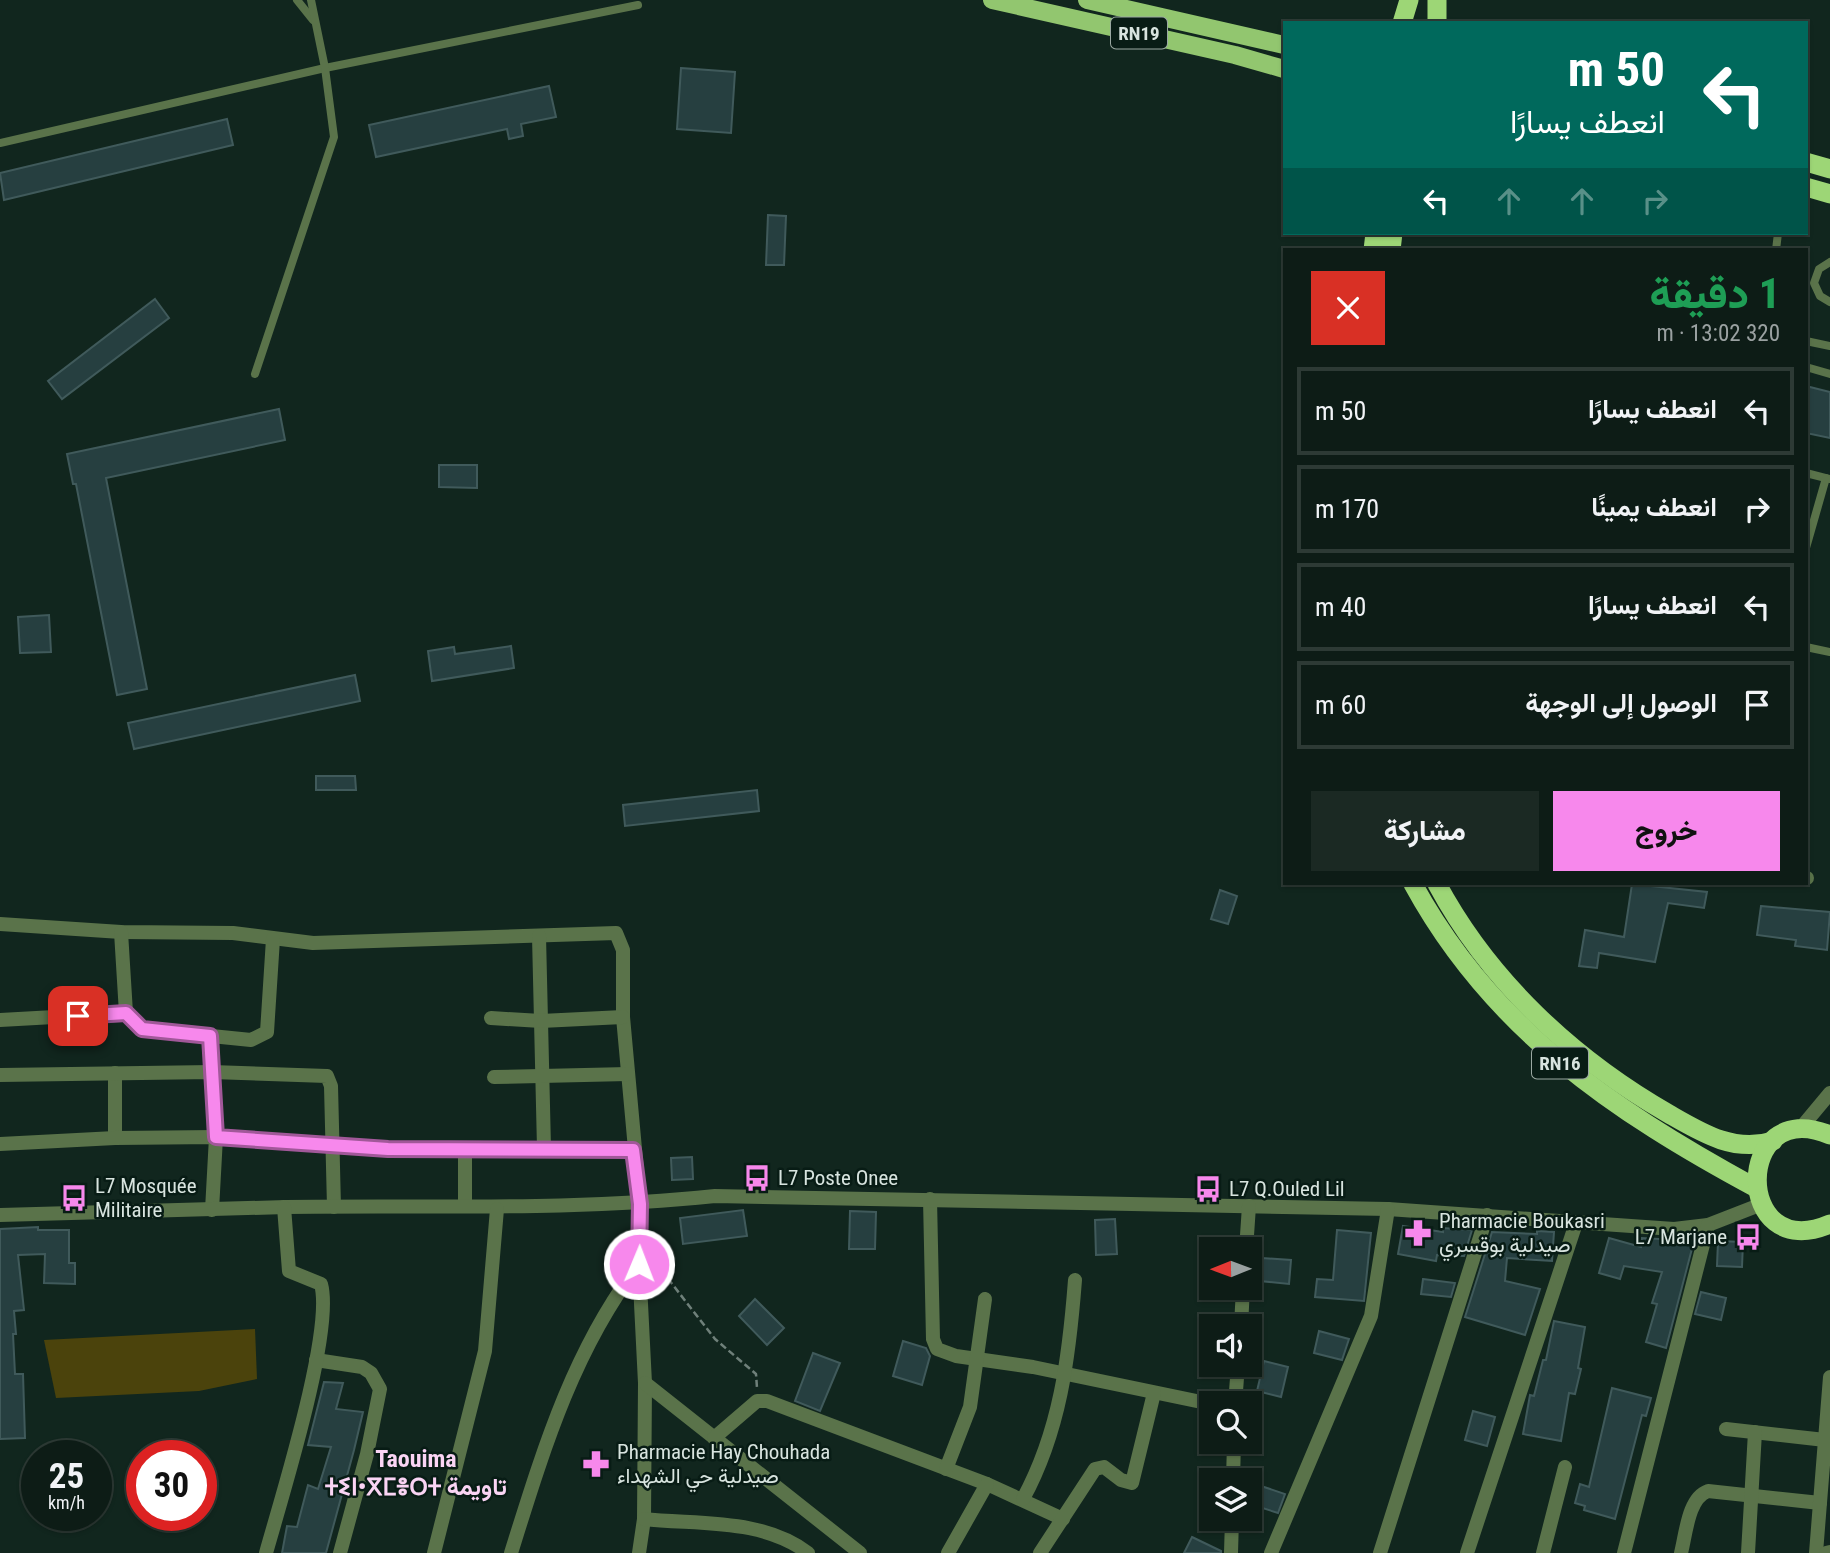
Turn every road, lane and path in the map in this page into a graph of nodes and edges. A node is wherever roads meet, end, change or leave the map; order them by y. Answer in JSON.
{"nodes":[{"id":1,"x":297,"y":0,"type":"edge"},
{"id":2,"x":311,"y":0,"type":"edge"},
{"id":3,"x":992,"y":0,"type":"edge"},
{"id":4,"x":1087,"y":0,"type":"edge"},
{"id":5,"x":1409,"y":0,"type":"edge"},
{"id":6,"x":1437,"y":0,"type":"edge"},
{"id":7,"x":638,"y":5,"type":"dead end"},
{"id":8,"x":314,"y":21,"type":"junction"},
{"id":9,"x":1403,"y":21,"type":"edge"},
{"id":10,"x":1437,"y":21,"type":"edge"},
{"id":11,"x":1283,"y":45,"type":"edge"},
{"id":12,"x":325,"y":68,"type":"junction"},
{"id":13,"x":1283,"y":69,"type":"edge"},
{"id":14,"x":0,"y":142,"type":"edge"},
{"id":15,"x":1808,"y":163,"type":"edge"},
{"id":16,"x":1830,"y":169,"type":"edge"},
{"id":17,"x":1808,"y":188,"type":"edge"},
{"id":18,"x":1830,"y":194,"type":"edge"},
{"id":19,"x":1830,"y":262,"type":"edge"},
{"id":20,"x":1830,"y":302,"type":"edge"},
{"id":21,"x":1808,"y":341,"type":"edge"},
{"id":22,"x":1830,"y":346,"type":"edge"},
{"id":23,"x":1808,"y":368,"type":"edge"},
{"id":24,"x":255,"y":374,"type":"dead end"},
{"id":25,"x":1830,"y":374,"type":"edge"},
{"id":26,"x":1808,"y":473,"type":"edge"},
{"id":27,"x":1828,"y":478,"type":"edge"},
{"id":28,"x":1808,"y":542,"type":"edge"},
{"id":29,"x":1808,"y":647,"type":"edge"},
{"id":30,"x":1830,"y":652,"type":"edge"},
{"id":31,"x":1414,"y":885,"type":"edge"},
{"id":32,"x":1438,"y":885,"type":"edge"},
{"id":33,"x":0,"y":924,"type":"edge"},
{"id":34,"x":121,"y":933,"type":"junction"},
{"id":35,"x":539,"y":936,"type":"junction"},
{"id":36,"x":273,"y":939,"type":"junction"},
{"id":37,"x":126,"y":1013,"type":"junction"},
{"id":38,"x":623,"y":1017,"type":"junction"},
{"id":39,"x":491,"y":1018,"type":"dead end"},
{"id":40,"x":0,"y":1020,"type":"edge"},
{"id":41,"x":541,"y":1021,"type":"junction"},
{"id":42,"x":210,"y":1036,"type":"junction"},
{"id":43,"x":212,"y":1072,"type":"junction"},
{"id":44,"x":115,"y":1073,"type":"junction"},
{"id":45,"x":628,"y":1074,"type":"junction"},
{"id":46,"x":0,"y":1075,"type":"edge"},
{"id":47,"x":543,"y":1076,"type":"junction"},
{"id":48,"x":494,"y":1077,"type":"dead end"},
{"id":49,"x":1830,"y":1093,"type":"edge"},
{"id":50,"x":1800,"y":1129,"type":"junction"},
{"id":51,"x":1830,"y":1135,"type":"edge"},
{"id":52,"x":216,"y":1137,"type":"junction"},
{"id":53,"x":115,"y":1138,"type":"junction"},
{"id":54,"x":1773,"y":1141,"type":"junction"},
{"id":55,"x":0,"y":1144,"type":"edge"},
{"id":56,"x":332,"y":1144,"type":"junction"},
{"id":57,"x":544,"y":1148,"type":"junction"},
{"id":58,"x":465,"y":1150,"type":"junction"},
{"id":59,"x":633,"y":1150,"type":"junction"},
{"id":60,"x":1759,"y":1196,"type":"junction"},
{"id":61,"x":930,"y":1199,"type":"junction"},
{"id":62,"x":640,"y":1204,"type":"junction"},
{"id":63,"x":465,"y":1206,"type":"junction"},
{"id":64,"x":1249,"y":1206,"type":"junction"},
{"id":65,"x":284,"y":1207,"type":"junction"},
{"id":66,"x":334,"y":1207,"type":"junction"},
{"id":67,"x":497,"y":1209,"type":"junction"},
{"id":68,"x":1388,"y":1209,"type":"junction"},
{"id":69,"x":212,"y":1210,"type":"junction"},
{"id":70,"x":0,"y":1215,"type":"edge"},
{"id":71,"x":1487,"y":1215,"type":"junction"},
{"id":72,"x":1576,"y":1223,"type":"junction"},
{"id":73,"x":1830,"y":1224,"type":"edge"},
{"id":74,"x":1708,"y":1225,"type":"junction"},
{"id":75,"x":1247,"y":1237,"type":"edge"},
{"id":76,"x":639,"y":1242,"type":"junction"},
{"id":77,"x":639,"y":1264,"type":"junction"},
{"id":78,"x":1075,"y":1280,"type":"dead end"},
{"id":79,"x":985,"y":1299,"type":"dead end"},
{"id":80,"x":979,"y":1359,"type":"junction"},
{"id":81,"x":316,"y":1360,"type":"junction"},
{"id":82,"x":1065,"y":1373,"type":"junction"},
{"id":83,"x":1830,"y":1377,"type":"edge"},
{"id":84,"x":645,"y":1383,"type":"junction"},
{"id":85,"x":1154,"y":1393,"type":"junction"},
{"id":86,"x":757,"y":1401,"type":"junction"},
{"id":87,"x":1199,"y":1402,"type":"edge"},
{"id":88,"x":1726,"y":1429,"type":"dead end"},
{"id":89,"x":1755,"y":1432,"type":"junction"},
{"id":90,"x":714,"y":1438,"type":"junction"},
{"id":91,"x":1825,"y":1440,"type":"junction"},
{"id":92,"x":1565,"y":1467,"type":"dead end"},
{"id":93,"x":946,"y":1469,"type":"junction"},
{"id":94,"x":987,"y":1484,"type":"junction"},
{"id":95,"x":1751,"y":1496,"type":"junction"},
{"id":96,"x":1023,"y":1499,"type":"junction"},
{"id":97,"x":1820,"y":1503,"type":"junction"},
{"id":98,"x":644,"y":1519,"type":"junction"},
{"id":99,"x":1063,"y":1519,"type":"junction"},
{"id":100,"x":1232,"y":1531,"type":"edge"},
{"id":101,"x":266,"y":1553,"type":"edge"},
{"id":102,"x":340,"y":1553,"type":"edge"},
{"id":103,"x":434,"y":1553,"type":"edge"},
{"id":104,"x":511,"y":1553,"type":"edge"},
{"id":105,"x":639,"y":1553,"type":"edge"},
{"id":106,"x":808,"y":1553,"type":"edge"},
{"id":107,"x":860,"y":1553,"type":"edge"},
{"id":108,"x":948,"y":1553,"type":"edge"},
{"id":109,"x":1040,"y":1553,"type":"edge"},
{"id":110,"x":1231,"y":1553,"type":"edge"},
{"id":111,"x":1271,"y":1553,"type":"edge"},
{"id":112,"x":1380,"y":1553,"type":"edge"},
{"id":113,"x":1467,"y":1553,"type":"edge"},
{"id":114,"x":1543,"y":1553,"type":"edge"},
{"id":115,"x":1624,"y":1553,"type":"edge"},
{"id":116,"x":1681,"y":1553,"type":"edge"},
{"id":117,"x":1748,"y":1553,"type":"edge"},
{"id":118,"x":1815,"y":1553,"type":"edge"}],
"edges":[{"from":1,"to":8,"type":"lane"},
{"from":2,"to":8,"type":"lane"},
{"from":3,"to":13,"type":"main road","number":"RN19"},
{"from":4,"to":11,"type":"main road","number":"RN19"},
{"from":5,"to":9,"type":"highway"},
{"from":6,"to":10,"type":"highway"},
{"from":7,"to":12,"type":"lane"},
{"from":8,"to":12,"type":"lane"},
{"from":12,"to":14,"type":"lane"},
{"from":12,"to":24,"type":"lane"},
{"from":15,"to":16,"type":"highway"},
{"from":17,"to":18,"type":"highway"},
{"from":19,"to":20,"type":"lane"},
{"from":21,"to":22,"type":"lane"},
{"from":23,"to":25,"type":"lane"},
{"from":26,"to":27,"type":"lane"},
{"from":27,"to":28,"type":"lane"},
{"from":29,"to":30,"type":"lane"},
{"from":31,"to":60,"type":"highway","number":"RN16"},
{"from":32,"to":54,"type":"highway","number":"RN16"},
{"from":33,"to":34,"type":"street"},
{"from":34,"to":36,"type":"street"},
{"from":34,"to":37,"type":"street"},
{"from":35,"to":36,"type":"street"},
{"from":35,"to":38,"type":"street"},
{"from":35,"to":41,"type":"street"},
{"from":36,"to":42,"type":"street"},
{"from":37,"to":40,"type":"street"},
{"from":37,"to":42,"type":"street"},
{"from":38,"to":41,"type":"street"},
{"from":38,"to":45,"type":"street"},
{"from":39,"to":41,"type":"street"},
{"from":41,"to":47,"type":"street"},
{"from":42,"to":43,"type":"street"},
{"from":43,"to":44,"type":"street"},
{"from":43,"to":52,"type":"street"},
{"from":43,"to":56,"type":"street"},
{"from":44,"to":46,"type":"street"},
{"from":44,"to":53,"type":"street"},
{"from":45,"to":47,"type":"street"},
{"from":45,"to":59,"type":"street"},
{"from":47,"to":48,"type":"street"},
{"from":47,"to":57,"type":"street"},
{"from":49,"to":50,"type":"street"},
{"from":50,"to":51,"type":"highway"},
{"from":50,"to":54,"type":"highway","number":"RN16"},
{"from":52,"to":53,"type":"street"},
{"from":52,"to":56,"type":"street"},
{"from":52,"to":69,"type":"street"},
{"from":53,"to":55,"type":"street"},
{"from":54,"to":60,"type":"highway"},
{"from":56,"to":58,"type":"street"},
{"from":56,"to":66,"type":"street"},
{"from":57,"to":58,"type":"street"},
{"from":57,"to":59,"type":"street"},
{"from":58,"to":63,"type":"street"},
{"from":59,"to":62,"type":"street"},
{"from":60,"to":73,"type":"highway","number":"RN16"},
{"from":60,"to":74,"type":"street"},
{"from":61,"to":62,"type":"street"},
{"from":61,"to":64,"type":"street"},
{"from":61,"to":80,"type":"street"},
{"from":62,"to":67,"type":"street"},
{"from":62,"to":76,"type":"street"},
{"from":63,"to":66,"type":"street"},
{"from":63,"to":67,"type":"street"},
{"from":64,"to":68,"type":"street"},
{"from":64,"to":75,"type":"street"},
{"from":65,"to":66,"type":"street"},
{"from":65,"to":69,"type":"street"},
{"from":65,"to":81,"type":"street"},
{"from":67,"to":103,"type":"street"},
{"from":68,"to":71,"type":"street"},
{"from":68,"to":111,"type":"street"},
{"from":69,"to":70,"type":"street"},
{"from":71,"to":72,"type":"street"},
{"from":71,"to":112,"type":"street"},
{"from":72,"to":74,"type":"street"},
{"from":72,"to":113,"type":"street"},
{"from":74,"to":115,"type":"street"},
{"from":76,"to":77,"type":"street"},
{"from":76,"to":86,"type":"path"},
{"from":77,"to":84,"type":"street"},
{"from":77,"to":104,"type":"street"},
{"from":78,"to":82,"type":"street"},
{"from":79,"to":80,"type":"street"},
{"from":80,"to":82,"type":"street"},
{"from":80,"to":93,"type":"street"},
{"from":81,"to":101,"type":"street"},
{"from":81,"to":102,"type":"street"},
{"from":82,"to":85,"type":"street"},
{"from":82,"to":96,"type":"street"},
{"from":83,"to":91,"type":"street"},
{"from":84,"to":90,"type":"street"},
{"from":84,"to":98,"type":"street"},
{"from":85,"to":87,"type":"street"},
{"from":85,"to":99,"type":"street"},
{"from":86,"to":90,"type":"street"},
{"from":86,"to":93,"type":"street"},
{"from":88,"to":89,"type":"street"},
{"from":89,"to":91,"type":"street"},
{"from":89,"to":95,"type":"street"},
{"from":90,"to":107,"type":"street"},
{"from":91,"to":97,"type":"street"},
{"from":92,"to":114,"type":"street"},
{"from":93,"to":94,"type":"street"},
{"from":94,"to":96,"type":"street"},
{"from":94,"to":108,"type":"street"},
{"from":95,"to":97,"type":"street"},
{"from":95,"to":116,"type":"street"},
{"from":95,"to":117,"type":"street"},
{"from":96,"to":99,"type":"street"},
{"from":97,"to":118,"type":"street"},
{"from":98,"to":105,"type":"street"},
{"from":98,"to":106,"type":"street"},
{"from":99,"to":109,"type":"street"},
{"from":100,"to":110,"type":"street"}]}
